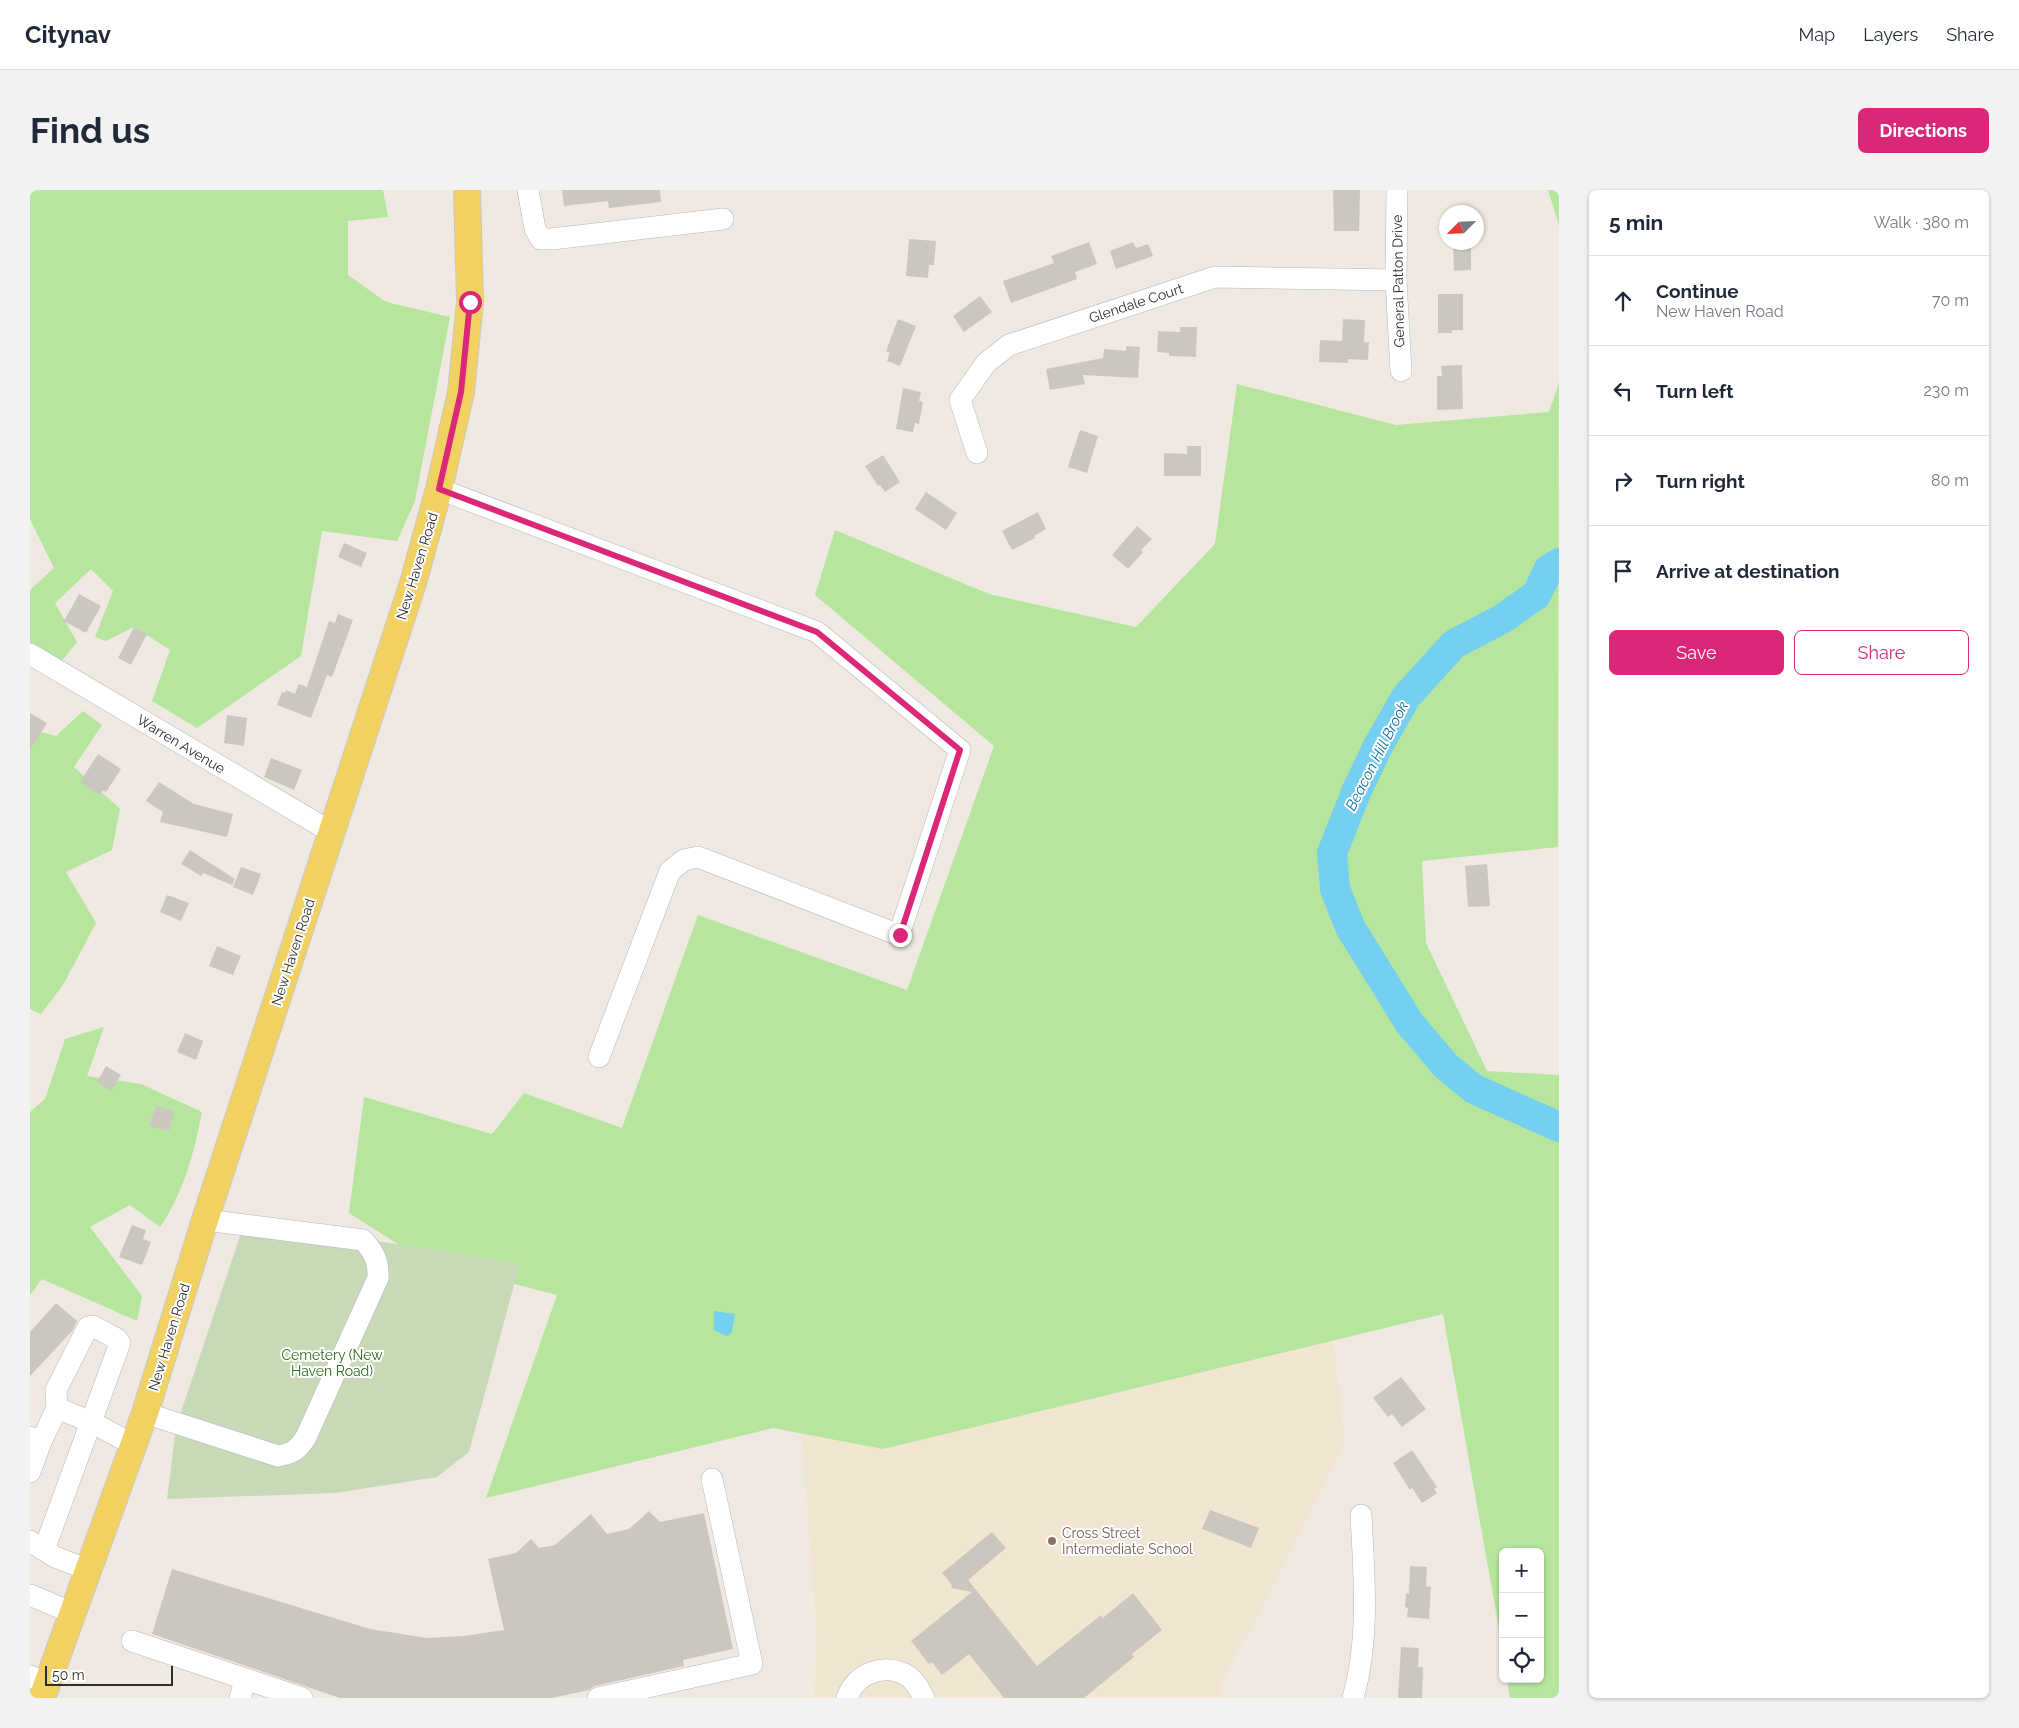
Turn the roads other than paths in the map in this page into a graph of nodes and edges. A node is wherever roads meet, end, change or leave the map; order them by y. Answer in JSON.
{"nodes":[{"id":1,"x":467,"y":190,"type":"edge"},
{"id":2,"x":528,"y":190,"type":"edge"},
{"id":3,"x":1397,"y":190,"type":"edge"},
{"id":4,"x":723,"y":219,"type":"dead end"},
{"id":5,"x":1396,"y":280,"type":"junction"},
{"id":6,"x":1401,"y":371,"type":"dead end"},
{"id":7,"x":977,"y":453,"type":"dead end"},
{"id":8,"x":439,"y":489,"type":"junction"},
{"id":9,"x":30,"y":654,"type":"edge"},
{"id":10,"x":333,"y":833,"type":"junction"},
{"id":11,"x":599,"y":1057,"type":"dead end"},
{"id":12,"x":205,"y":1220,"type":"junction"},
{"id":13,"x":57,"y":1408,"type":"junction"},
{"id":14,"x":145,"y":1413,"type":"junction"},
{"id":15,"x":91,"y":1422,"type":"junction"},
{"id":16,"x":36,"y":1439,"type":"edge"},
{"id":17,"x":134,"y":1445,"type":"junction"},
{"id":18,"x":30,"y":1472,"type":"edge"},
{"id":19,"x":712,"y":1479,"type":"dead end"},
{"id":20,"x":1361,"y":1515,"type":"dead end"},
{"id":21,"x":37,"y":1546,"type":"edge"},
{"id":22,"x":89,"y":1570,"type":"junction"},
{"id":23,"x":30,"y":1595,"type":"edge"},
{"id":24,"x":73,"y":1613,"type":"junction"},
{"id":25,"x":132,"y":1641,"type":"dead end"},
{"id":26,"x":40,"y":1686,"type":"edge"},
{"id":27,"x":243,"y":1689,"type":"edge"},
{"id":28,"x":302,"y":1698,"type":"edge"},
{"id":29,"x":598,"y":1698,"type":"edge"},
{"id":30,"x":847,"y":1698,"type":"edge"},
{"id":31,"x":924,"y":1698,"type":"edge"},
{"id":32,"x":1353,"y":1698,"type":"edge"}],
"edges":[{"from":1,"to":8,"type":"main road","name":"New Haven Road"},
{"from":2,"to":4,"type":"street"},
{"from":3,"to":5,"type":"street","name":"General Patton Drive"},
{"from":5,"to":6,"type":"street","name":"General Patton Drive"},
{"from":5,"to":7,"type":"street","name":"Glendale Court"},
{"from":8,"to":10,"type":"main road","name":"New Haven Road"},
{"from":8,"to":11,"type":"street"},
{"from":9,"to":10,"type":"street","name":"Warren Avenue"},
{"from":10,"to":12,"type":"main road","name":"New Haven Road"},
{"from":12,"to":14,"type":"main road","name":"New Haven Road"},
{"from":12,"to":14,"type":"street"},
{"from":13,"to":15,"type":"street"},
{"from":13,"to":15,"type":"street"},
{"from":13,"to":16,"type":"street"},
{"from":14,"to":17,"type":"main road","name":"New Haven Road"},
{"from":15,"to":17,"type":"street"},
{"from":15,"to":21,"type":"street"},
{"from":16,"to":18,"type":"street"},
{"from":17,"to":22,"type":"main road","name":"New Haven Road"},
{"from":19,"to":29,"type":"street"},
{"from":20,"to":32,"type":"street"},
{"from":21,"to":22,"type":"street"},
{"from":22,"to":24,"type":"main road","name":"New Haven Road"},
{"from":23,"to":24,"type":"street"},
{"from":24,"to":26,"type":"main road","name":"New Haven Road"},
{"from":25,"to":27,"type":"street"},
{"from":27,"to":28,"type":"street"},
{"from":30,"to":31,"type":"street"}]}
